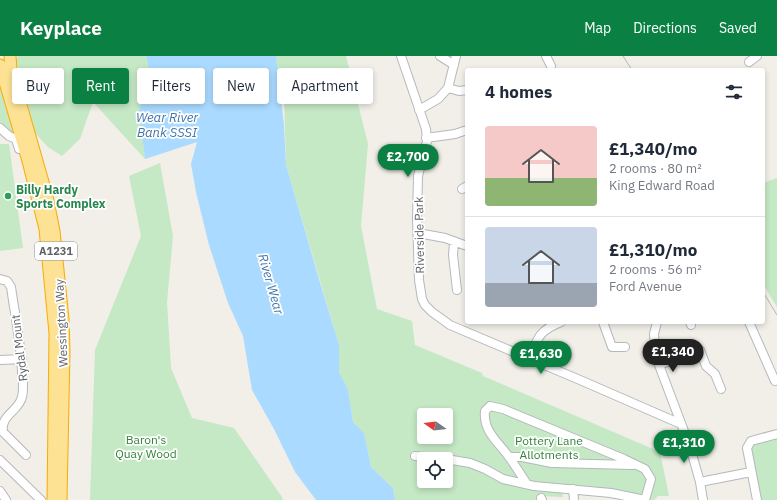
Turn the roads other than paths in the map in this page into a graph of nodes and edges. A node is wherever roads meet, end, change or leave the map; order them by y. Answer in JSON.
{"nodes":[{"id":1,"x":10,"y":56,"type":"edge"},
{"id":2,"x":401,"y":56,"type":"edge"},
{"id":3,"x":440,"y":56,"type":"edge"},
{"id":4,"x":456,"y":56,"type":"edge"},
{"id":5,"x":546,"y":56,"type":"edge"},
{"id":6,"x":757,"y":56,"type":"edge"},
{"id":7,"x":749,"y":62,"type":"dead end"},
{"id":8,"x":0,"y":65,"type":"edge"},
{"id":9,"x":454,"y":65,"type":"junction"},
{"id":10,"x":551,"y":66,"type":"dead end"},
{"id":11,"x":448,"y":88,"type":"junction"},
{"id":12,"x":465,"y":90,"type":"edge"},
{"id":13,"x":419,"y":110,"type":"junction"},
{"id":14,"x":0,"y":128,"type":"edge"},
{"id":15,"x":465,"y":131,"type":"edge"},
{"id":16,"x":426,"y":138,"type":"junction"},
{"id":17,"x":42,"y":212,"type":"junction"},
{"id":18,"x":418,"y":233,"type":"junction"},
{"id":19,"x":454,"y":242,"type":"junction"},
{"id":20,"x":465,"y":245,"type":"edge"},
{"id":21,"x":0,"y":280,"type":"edge"},
{"id":22,"x":458,"y":290,"type":"dead end"},
{"id":23,"x":552,"y":324,"type":"edge"},
{"id":24,"x":604,"y":324,"type":"edge"},
{"id":25,"x":656,"y":324,"type":"edge"},
{"id":26,"x":750,"y":324,"type":"edge"},
{"id":27,"x":625,"y":347,"type":"dead end"},
{"id":28,"x":22,"y":359,"type":"junction"},
{"id":29,"x":529,"y":359,"type":"junction"},
{"id":30,"x":0,"y":360,"type":"edge"},
{"id":31,"x":659,"y":364,"type":"junction"},
{"id":32,"x":774,"y":381,"type":"dead end"},
{"id":33,"x":721,"y":389,"type":"dead end"},
{"id":34,"x":681,"y":424,"type":"junction"},
{"id":35,"x":777,"y":434,"type":"edge"},
{"id":36,"x":58,"y":450,"type":"junction"},
{"id":37,"x":26,"y":455,"type":"dead end"},
{"id":38,"x":509,"y":457,"type":"junction"},
{"id":39,"x":0,"y":460,"type":"edge"},
{"id":40,"x":453,"y":460,"type":"edge"},
{"id":41,"x":639,"y":466,"type":"junction"},
{"id":42,"x":751,"y":472,"type":"junction"},
{"id":43,"x":700,"y":482,"type":"junction"},
{"id":44,"x":527,"y":484,"type":"junction"},
{"id":45,"x":573,"y":489,"type":"junction"},
{"id":46,"x":0,"y":491,"type":"edge"},
{"id":47,"x":616,"y":497,"type":"edge"},
{"id":48,"x":6,"y":500,"type":"edge"},
{"id":49,"x":41,"y":500,"type":"edge"},
{"id":50,"x":53,"y":500,"type":"edge"},
{"id":51,"x":61,"y":500,"type":"edge"},
{"id":52,"x":574,"y":500,"type":"edge"},
{"id":53,"x":645,"y":500,"type":"edge"},
{"id":54,"x":703,"y":500,"type":"edge"},
{"id":55,"x":757,"y":500,"type":"edge"}],
"edges":[{"from":1,"to":36,"type":"highway","name":"Wessington Way","number":"A1231"},
{"from":2,"to":13,"type":"street","name":"Riverside Park"},
{"from":3,"to":9,"type":"street"},
{"from":4,"to":9,"type":"street"},
{"from":5,"to":10,"type":"street"},
{"from":6,"to":7,"type":"street"},
{"from":8,"to":17,"type":"highway","name":"Wessington Way","number":"A1231"},
{"from":9,"to":11,"type":"street"},
{"from":11,"to":12,"type":"street"},
{"from":11,"to":13,"type":"street"},
{"from":13,"to":16,"type":"street","name":"Riverside Park"},
{"from":14,"to":17,"type":"street"},
{"from":15,"to":16,"type":"street"},
{"from":16,"to":18,"type":"street","name":"Riverside Park"},
{"from":17,"to":36,"type":"highway","name":"Wessington Way","number":"A1231"},
{"from":18,"to":19,"type":"street"},
{"from":18,"to":29,"type":"street","name":"Riverside Park"},
{"from":19,"to":20,"type":"street"},
{"from":19,"to":22,"type":"street"},
{"from":21,"to":28,"type":"street","name":"Rydal Mount"},
{"from":23,"to":29,"type":"street"},
{"from":24,"to":27,"type":"street"},
{"from":25,"to":31,"type":"street"},
{"from":26,"to":32,"type":"street"},
{"from":28,"to":30,"type":"street"},
{"from":28,"to":37,"type":"street","name":"Rydal Mount"},
{"from":29,"to":34,"type":"street"},
{"from":31,"to":33,"type":"street"},
{"from":31,"to":34,"type":"street"},
{"from":34,"to":43,"type":"street"},
{"from":35,"to":42,"type":"street"},
{"from":36,"to":50,"type":"highway","name":"Wessington Way","number":"A1231"},
{"from":36,"to":51,"type":"highway","name":"Wessington Way","number":"A1231"},
{"from":38,"to":41,"type":"street"},
{"from":38,"to":41,"type":"street"},
{"from":38,"to":44,"type":"street"},
{"from":39,"to":49,"type":"street"},
{"from":40,"to":44,"type":"street"},
{"from":41,"to":53,"type":"street"},
{"from":42,"to":43,"type":"street"},
{"from":42,"to":55,"type":"street"},
{"from":43,"to":54,"type":"street"},
{"from":44,"to":45,"type":"street"},
{"from":45,"to":47,"type":"street"},
{"from":45,"to":52,"type":"street"},
{"from":46,"to":48,"type":"street"},
{"from":47,"to":53,"type":"street"}]}
